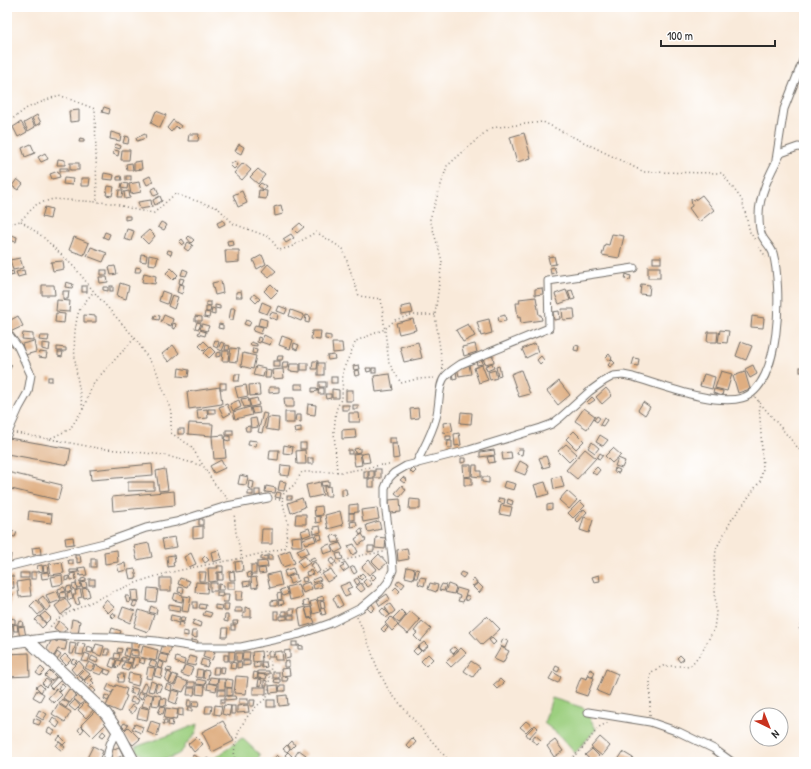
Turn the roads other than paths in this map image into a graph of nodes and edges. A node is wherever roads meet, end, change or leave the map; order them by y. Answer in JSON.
{"nodes":[{"id":1,"x":804,"y":58,"type":"edge"},
{"id":2,"x":804,"y":148,"type":"edge"},
{"id":3,"x":775,"y":164,"type":"junction"},
{"id":4,"x":634,"y":268,"type":"dead end"},
{"id":5,"x":7,"y":332,"type":"edge"},
{"id":6,"x":8,"y":434,"type":"edge"},
{"id":7,"x":416,"y":464,"type":"junction"},
{"id":8,"x":268,"y":498,"type":"road end"},
{"id":9,"x":7,"y":567,"type":"edge"},
{"id":10,"x":28,"y":640,"type":"junction"},
{"id":11,"x":7,"y":643,"type":"edge"},
{"id":12,"x":588,"y":712,"type":"dead end"},
{"id":13,"x":117,"y":730,"type":"junction"},
{"id":14,"x":105,"y":761,"type":"edge"},
{"id":15,"x":134,"y":762,"type":"edge"},
{"id":16,"x":732,"y":762,"type":"edge"}],
"edges":[{"from":1,"to":3,"type":"street"},
{"from":2,"to":3,"type":"street"},
{"from":3,"to":7,"type":"street"},
{"from":4,"to":7,"type":"street"},
{"from":5,"to":6,"type":"street"},
{"from":7,"to":10,"type":"street"},
{"from":8,"to":9,"type":"street"},
{"from":10,"to":11,"type":"street"},
{"from":10,"to":13,"type":"street"},
{"from":12,"to":16,"type":"street"},
{"from":13,"to":14,"type":"street"},
{"from":13,"to":15,"type":"street"}]}
